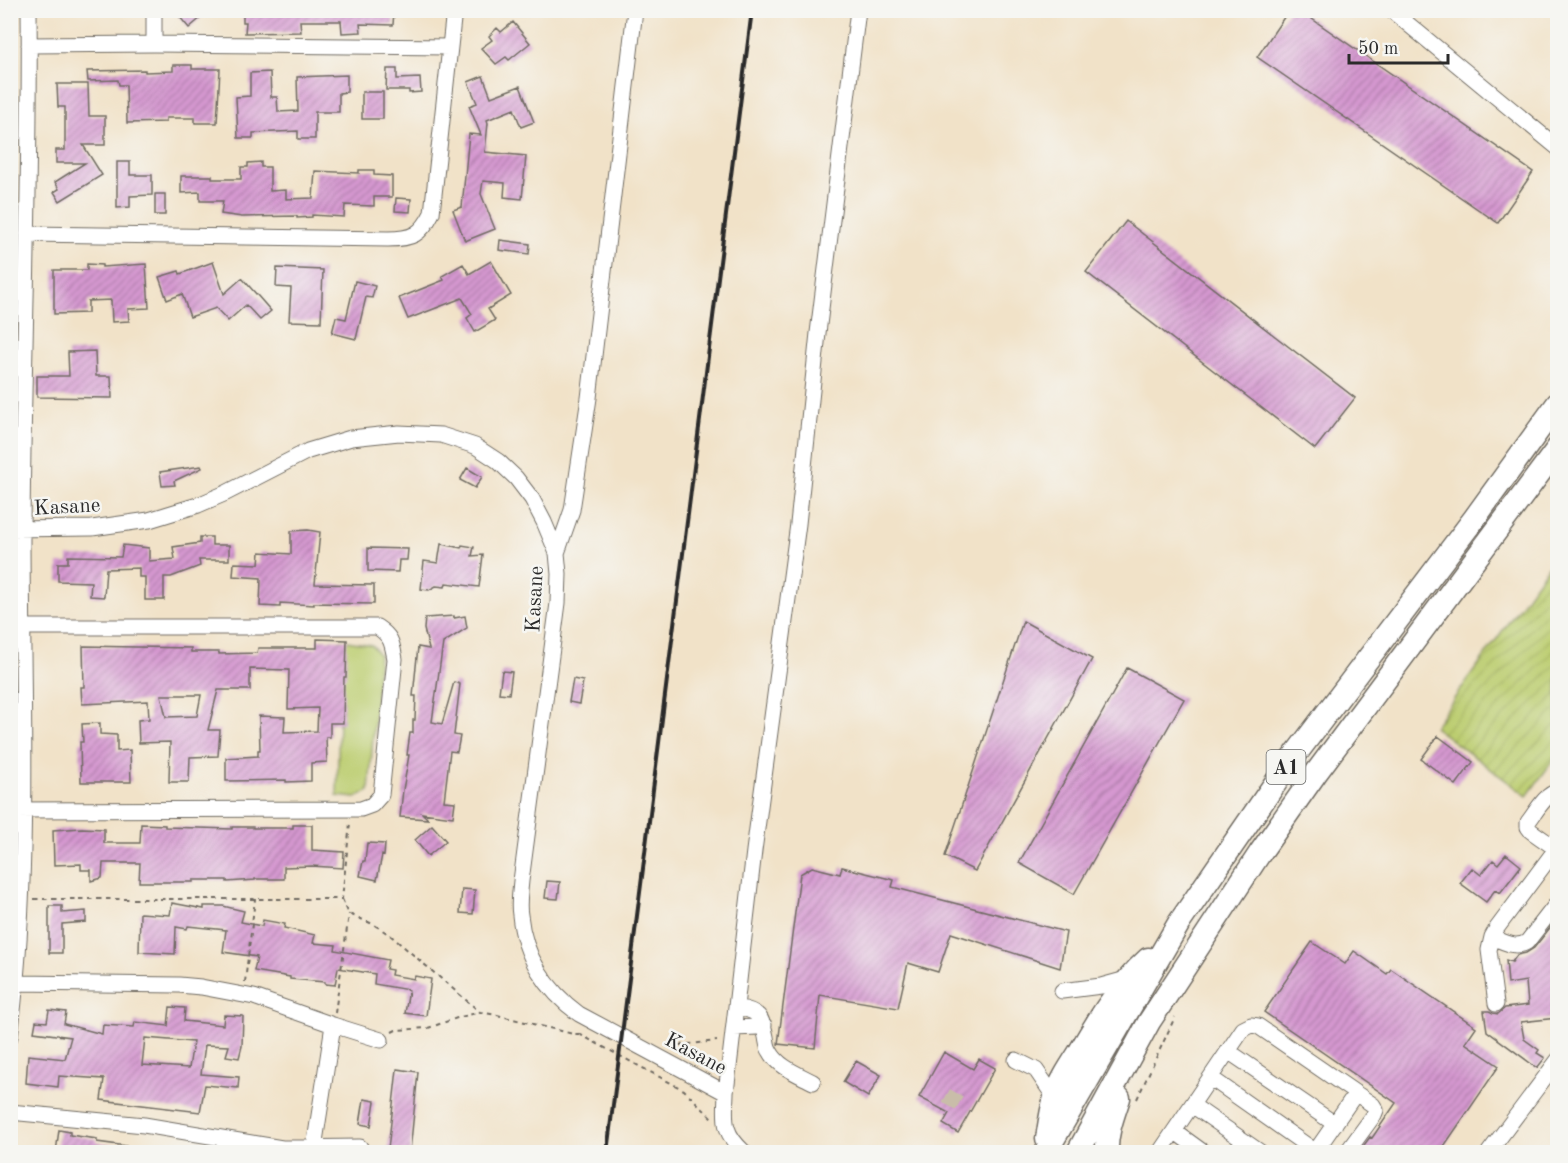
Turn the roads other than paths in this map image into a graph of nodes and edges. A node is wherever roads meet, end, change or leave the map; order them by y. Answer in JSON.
{"nodes":[{"id":1,"x":29,"y":10,"type":"edge"},
{"id":2,"x":154,"y":10,"type":"edge"},
{"id":3,"x":454,"y":10,"type":"edge"},
{"id":4,"x":635,"y":10,"type":"edge"},
{"id":5,"x":858,"y":10,"type":"edge"},
{"id":6,"x":1391,"y":10,"type":"edge"},
{"id":7,"x":154,"y":44,"type":"junction"},
{"id":8,"x":29,"y":45,"type":"junction"},
{"id":9,"x":450,"y":48,"type":"junction"},
{"id":10,"x":1557,"y":148,"type":"edge"},
{"id":11,"x":27,"y":234,"type":"junction"},
{"id":12,"x":1557,"y":403,"type":"edge"},
{"id":13,"x":1557,"y":448,"type":"edge"},
{"id":14,"x":16,"y":530,"type":"edge"},
{"id":15,"x":557,"y":553,"type":"junction"},
{"id":16,"x":17,"y":627,"type":"edge"},
{"id":17,"x":1557,"y":791,"type":"edge"},
{"id":18,"x":18,"y":810,"type":"edge"},
{"id":19,"x":1557,"y":850,"type":"edge"},
{"id":20,"x":1557,"y":902,"type":"edge"},
{"id":21,"x":1492,"y":937,"type":"junction"},
{"id":22,"x":1169,"y":941,"type":"junction"},
{"id":23,"x":1130,"y":978,"type":"junction"},
{"id":24,"x":17,"y":983,"type":"junction"},
{"id":25,"x":1062,"y":991,"type":"dead end"},
{"id":26,"x":1496,"y":1004,"type":"dead end"},
{"id":27,"x":736,"y":1007,"type":"junction"},
{"id":28,"x":1149,"y":1022,"type":"junction"},
{"id":29,"x":333,"y":1025,"type":"junction"},
{"id":30,"x":764,"y":1025,"type":"junction"},
{"id":31,"x":733,"y":1034,"type":"junction"},
{"id":32,"x":10,"y":1036,"type":"edge"},
{"id":33,"x":381,"y":1040,"type":"road end"},
{"id":34,"x":1228,"y":1051,"type":"junction"},
{"id":35,"x":1016,"y":1060,"type":"dead end"},
{"id":36,"x":1557,"y":1060,"type":"edge"},
{"id":37,"x":1211,"y":1078,"type":"junction"},
{"id":38,"x":813,"y":1082,"type":"dead end"},
{"id":39,"x":726,"y":1092,"type":"junction"},
{"id":40,"x":1356,"y":1093,"type":"junction"},
{"id":41,"x":1055,"y":1098,"type":"junction"},
{"id":42,"x":1192,"y":1105,"type":"junction"},
{"id":43,"x":10,"y":1112,"type":"edge"},
{"id":44,"x":1335,"y":1124,"type":"junction"},
{"id":45,"x":1174,"y":1131,"type":"junction"},
{"id":46,"x":221,"y":1145,"type":"edge"},
{"id":47,"x":360,"y":1147,"type":"dead end"},
{"id":48,"x":314,"y":1148,"type":"junction"},
{"id":49,"x":744,"y":1152,"type":"edge"},
{"id":50,"x":1045,"y":1152,"type":"edge"},
{"id":51,"x":1078,"y":1152,"type":"edge"},
{"id":52,"x":1107,"y":1152,"type":"edge"},
{"id":53,"x":1160,"y":1152,"type":"edge"},
{"id":54,"x":1203,"y":1152,"type":"edge"},
{"id":55,"x":1260,"y":1152,"type":"edge"},
{"id":56,"x":1315,"y":1152,"type":"edge"},
{"id":57,"x":1347,"y":1152,"type":"edge"},
{"id":58,"x":1489,"y":1152,"type":"edge"}],
"edges":[{"from":1,"to":8,"type":"street"},
{"from":2,"to":7,"type":"street"},
{"from":3,"to":9,"type":"street"},
{"from":4,"to":15,"type":"street"},
{"from":5,"to":27,"type":"street"},
{"from":6,"to":10,"type":"street"},
{"from":7,"to":8,"type":"street"},
{"from":7,"to":9,"type":"street"},
{"from":8,"to":11,"type":"street"},
{"from":9,"to":11,"type":"street"},
{"from":11,"to":14,"type":"street"},
{"from":12,"to":22,"type":"highway","number":"A1"},
{"from":13,"to":28,"type":"highway","number":"A1"},
{"from":14,"to":15,"type":"street","name":"Kasane"},
{"from":14,"to":16,"type":"street"},
{"from":15,"to":39,"type":"street","name":"Kasane"},
{"from":16,"to":18,"type":"street"},
{"from":16,"to":18,"type":"street"},
{"from":17,"to":19,"type":"street"},
{"from":18,"to":24,"type":"street"},
{"from":19,"to":21,"type":"street"},
{"from":20,"to":21,"type":"street"},
{"from":21,"to":26,"type":"street"},
{"from":22,"to":23,"type":"highway"},
{"from":22,"to":50,"type":"highway","number":"A1"},
{"from":23,"to":25,"type":"street"},
{"from":23,"to":41,"type":"highway"},
{"from":24,"to":29,"type":"street"},
{"from":24,"to":32,"type":"street"},
{"from":27,"to":30,"type":"street"},
{"from":27,"to":31,"type":"street"},
{"from":28,"to":51,"type":"highway","number":"A1"},
{"from":28,"to":52,"type":"highway"},
{"from":29,"to":33,"type":"street"},
{"from":29,"to":48,"type":"street"},
{"from":30,"to":31,"type":"street"},
{"from":30,"to":38,"type":"street"},
{"from":31,"to":39,"type":"street"},
{"from":34,"to":37,"type":"street"},
{"from":34,"to":40,"type":"street"},
{"from":34,"to":44,"type":"street"},
{"from":35,"to":41,"type":"street"},
{"from":36,"to":58,"type":"street"},
{"from":37,"to":42,"type":"street"},
{"from":37,"to":56,"type":"street"},
{"from":39,"to":49,"type":"street","name":"Kasane"},
{"from":40,"to":44,"type":"street"},
{"from":40,"to":57,"type":"street"},
{"from":41,"to":50,"type":"highway"},
{"from":42,"to":45,"type":"street"},
{"from":42,"to":55,"type":"street"},
{"from":43,"to":46,"type":"street"},
{"from":44,"to":56,"type":"street"},
{"from":45,"to":53,"type":"street"},
{"from":45,"to":54,"type":"street"},
{"from":46,"to":48,"type":"street"},
{"from":47,"to":48,"type":"street"}]}
